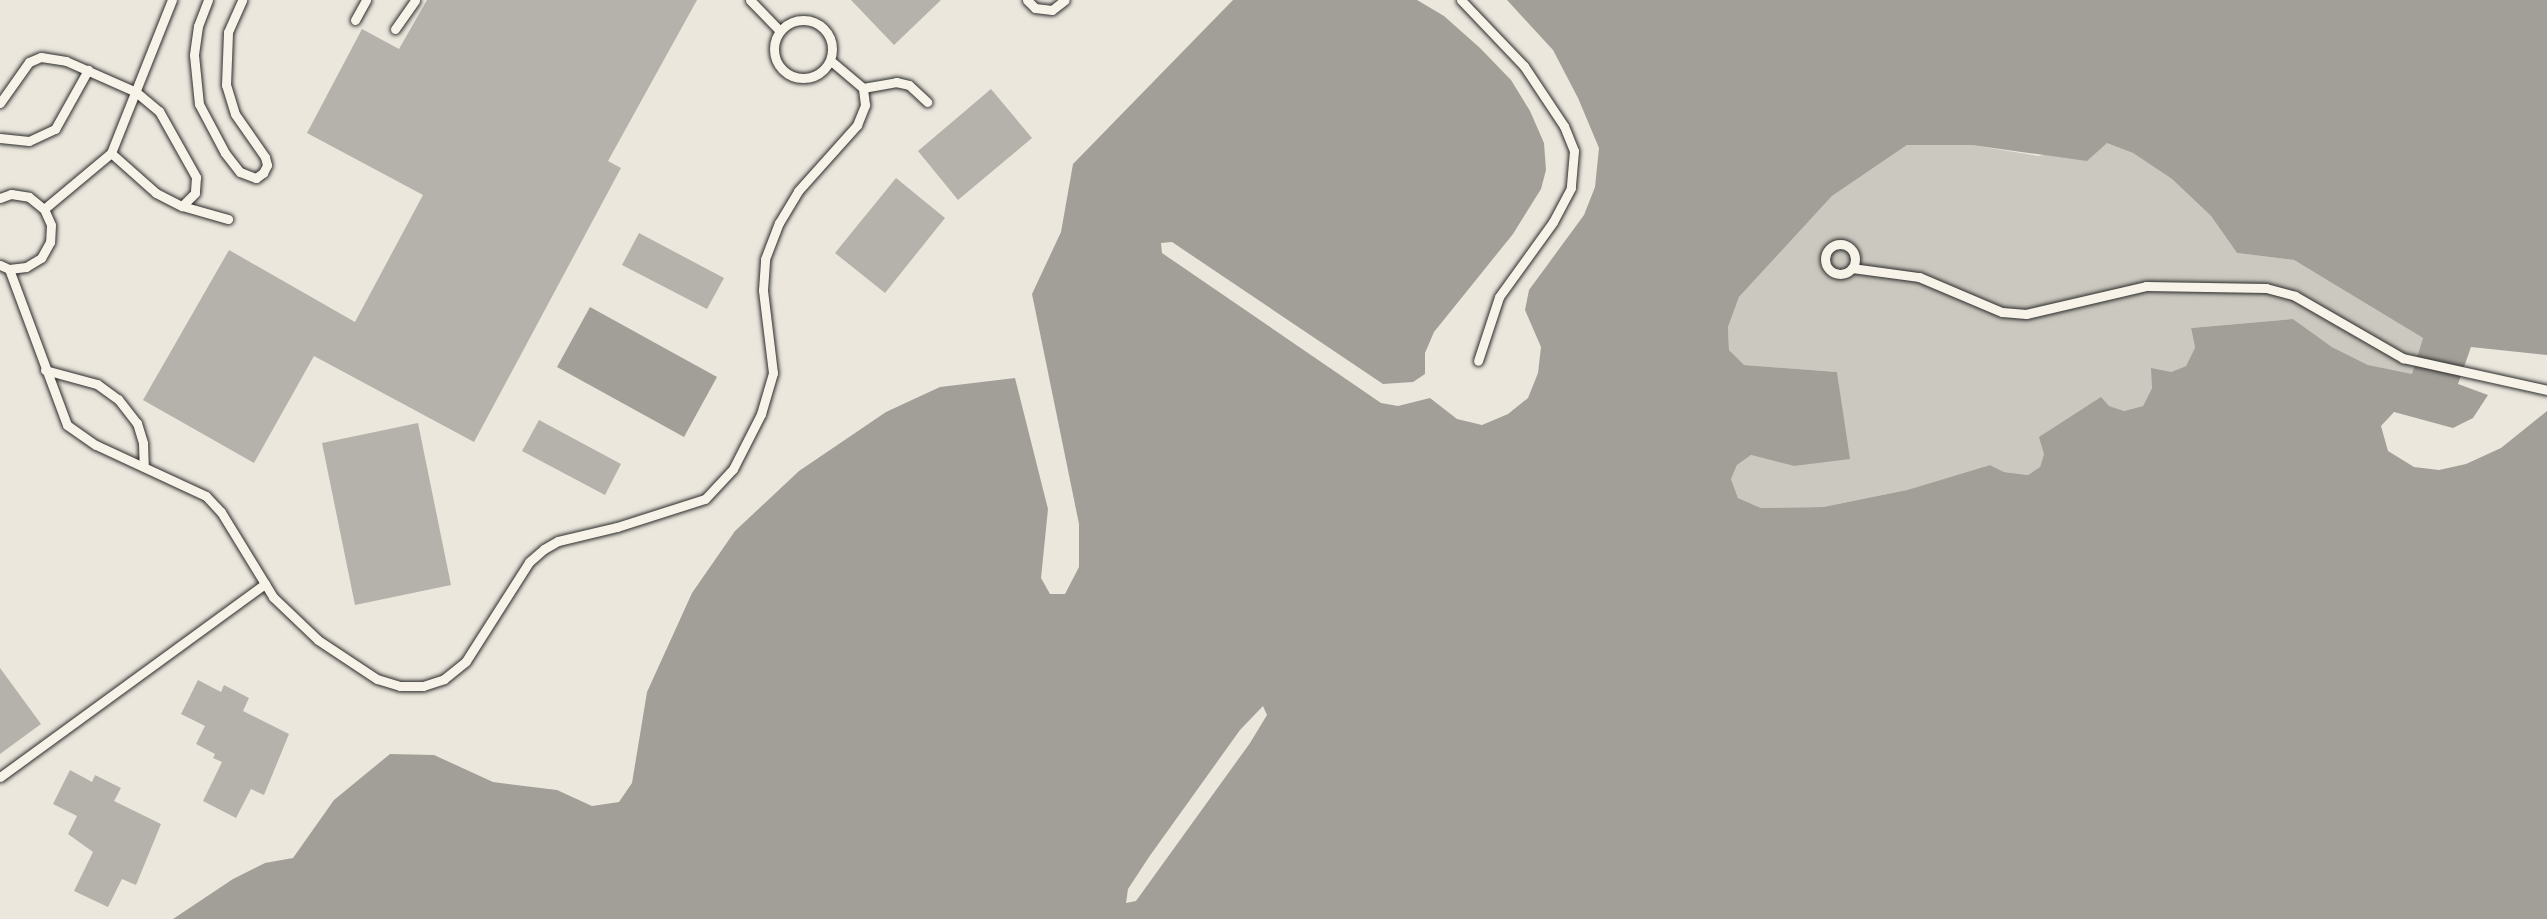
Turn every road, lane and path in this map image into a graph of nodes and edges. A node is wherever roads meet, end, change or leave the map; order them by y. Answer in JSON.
{"nodes":[{"id":1,"x":172,"y":0,"type":"edge"},
{"id":2,"x":208,"y":0,"type":"edge"},
{"id":3,"x":242,"y":0,"type":"edge"},
{"id":4,"x":366,"y":0,"type":"edge"},
{"id":5,"x":415,"y":0,"type":"edge"},
{"id":6,"x":750,"y":0,"type":"edge"},
{"id":7,"x":1027,"y":0,"type":"edge"},
{"id":8,"x":1065,"y":0,"type":"edge"},
{"id":9,"x":1461,"y":0,"type":"edge"},
{"id":10,"x":355,"y":20,"type":"dead end"},
{"id":11,"x":395,"y":29,"type":"dead end"},
{"id":12,"x":780,"y":31,"type":"junction"},
{"id":13,"x":831,"y":61,"type":"junction"},
{"id":14,"x":88,"y":70,"type":"junction"},
{"id":15,"x":863,"y":88,"type":"junction"},
{"id":16,"x":136,"y":92,"type":"junction"},
{"id":17,"x":927,"y":102,"type":"dead end"},
{"id":18,"x":0,"y":103,"type":"edge"},
{"id":19,"x":0,"y":138,"type":"edge"},
{"id":20,"x":111,"y":153,"type":"junction"},
{"id":21,"x":0,"y":198,"type":"edge"},
{"id":22,"x":182,"y":206,"type":"junction"},
{"id":23,"x":44,"y":209,"type":"junction"},
{"id":24,"x":228,"y":219,"type":"dead end"},
{"id":25,"x":4,"y":267,"type":"edge"},
{"id":26,"x":1852,"y":268,"type":"dead end"},
{"id":27,"x":1478,"y":361,"type":"dead end"},
{"id":28,"x":45,"y":370,"type":"junction"},
{"id":29,"x":2547,"y":390,"type":"edge"},
{"id":30,"x":144,"y":466,"type":"junction"},
{"id":31,"x":265,"y":584,"type":"junction"},
{"id":32,"x":0,"y":777,"type":"edge"}],
"edges":[{"from":1,"to":16,"type":"lane"},
{"from":2,"to":3,"type":"lane"},
{"from":4,"to":10,"type":"lane"},
{"from":5,"to":11,"type":"lane"},
{"from":6,"to":12,"type":"lane"},
{"from":7,"to":8,"type":"lane"},
{"from":9,"to":27,"type":"lane"},
{"from":12,"to":13,"type":"lane"},
{"from":12,"to":13,"type":"lane"},
{"from":13,"to":15,"type":"lane"},
{"from":14,"to":16,"type":"lane"},
{"from":14,"to":18,"type":"lane"},
{"from":14,"to":19,"type":"lane"},
{"from":15,"to":17,"type":"lane"},
{"from":15,"to":31,"type":"lane"},
{"from":16,"to":20,"type":"lane"},
{"from":16,"to":22,"type":"lane"},
{"from":20,"to":22,"type":"lane"},
{"from":20,"to":23,"type":"lane"},
{"from":21,"to":23,"type":"lane"},
{"from":22,"to":24,"type":"lane"},
{"from":23,"to":25,"type":"lane"},
{"from":25,"to":28,"type":"lane"},
{"from":26,"to":29,"type":"lane"},
{"from":28,"to":30,"type":"lane"},
{"from":28,"to":30,"type":"lane"},
{"from":30,"to":31,"type":"lane"},
{"from":31,"to":32,"type":"lane"}]}
